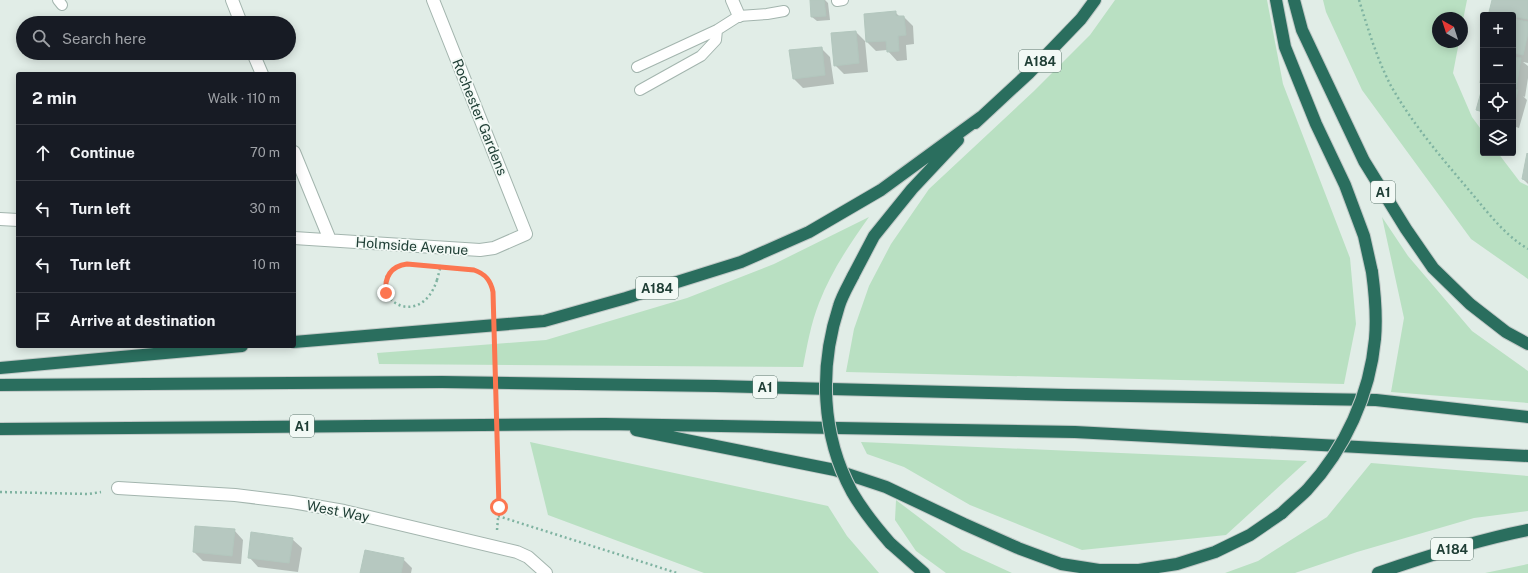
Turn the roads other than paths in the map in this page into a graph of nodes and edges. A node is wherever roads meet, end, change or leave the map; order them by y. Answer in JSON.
{"nodes":[{"id":1,"x":232,"y":0,"type":"edge"},
{"id":2,"x":433,"y":0,"type":"edge"},
{"id":3,"x":732,"y":0,"type":"edge"},
{"id":4,"x":1095,"y":0,"type":"edge"},
{"id":5,"x":1276,"y":0,"type":"edge"},
{"id":6,"x":1294,"y":0,"type":"edge"},
{"id":7,"x":784,"y":11,"type":"dead end"},
{"id":8,"x":238,"y":16,"type":"edge"},
{"id":9,"x":739,"y":16,"type":"junction"},
{"id":10,"x":717,"y":30,"type":"junction"},
{"id":11,"x":256,"y":60,"type":"edge"},
{"id":12,"x":637,"y":67,"type":"dead end"},
{"id":13,"x":261,"y":72,"type":"edge"},
{"id":14,"x":640,"y":90,"type":"dead end"},
{"id":15,"x":981,"y":117,"type":"junction"},
{"id":16,"x":296,"y":157,"type":"edge"},
{"id":17,"x":0,"y":219,"type":"edge"},
{"id":18,"x":16,"y":220,"type":"edge"},
{"id":19,"x":526,"y":234,"type":"joint"},
{"id":20,"x":296,"y":238,"type":"edge"},
{"id":21,"x":330,"y":240,"type":"junction"},
{"id":22,"x":296,"y":342,"type":"edge"},
{"id":23,"x":1528,"y":344,"type":"edge"},
{"id":24,"x":220,"y":348,"type":"edge"},
{"id":25,"x":0,"y":368,"type":"edge"},
{"id":26,"x":0,"y":385,"type":"edge"},
{"id":27,"x":1528,"y":417,"type":"edge"},
{"id":28,"x":605,"y":424,"type":"junction"},
{"id":29,"x":0,"y":429,"type":"edge"},
{"id":30,"x":1528,"y":456,"type":"edge"},
{"id":31,"x":118,"y":488,"type":"road end"},
{"id":32,"x":1528,"y":530,"type":"edge"},
{"id":33,"x":546,"y":573,"type":"edge"},
{"id":34,"x":924,"y":573,"type":"edge"},
{"id":35,"x":1378,"y":573,"type":"edge"}],
"edges":[{"from":1,"to":8,"type":"street"},
{"from":2,"to":19,"type":"street","name":"Rochester Gardens"},
{"from":3,"to":9,"type":"street"},
{"from":4,"to":15,"type":"highway","number":"A184"},
{"from":5,"to":28,"type":"highway","number":"A1","bridge":true},
{"from":6,"to":23,"type":"highway","number":"A1"},
{"from":7,"to":9,"type":"lane"},
{"from":9,"to":10,"type":"lane"},
{"from":10,"to":12,"type":"lane"},
{"from":10,"to":14,"type":"lane"},
{"from":11,"to":13,"type":"street"},
{"from":15,"to":22,"type":"highway","number":"A184"},
{"from":15,"to":34,"type":"highway","number":"A184","bridge":true},
{"from":16,"to":21,"type":"street"},
{"from":17,"to":18,"type":"street"},
{"from":19,"to":21,"type":"street","name":"Holmside Avenue"},
{"from":20,"to":21,"type":"street","name":"Holmside Avenue"},
{"from":24,"to":25,"type":"highway"},
{"from":26,"to":27,"type":"highway","number":"A1"},
{"from":28,"to":29,"type":"highway","number":"A1"},
{"from":28,"to":30,"type":"highway","number":"A1"},
{"from":31,"to":33,"type":"street","name":"West Way"},
{"from":32,"to":35,"type":"highway","number":"A184"}]}
